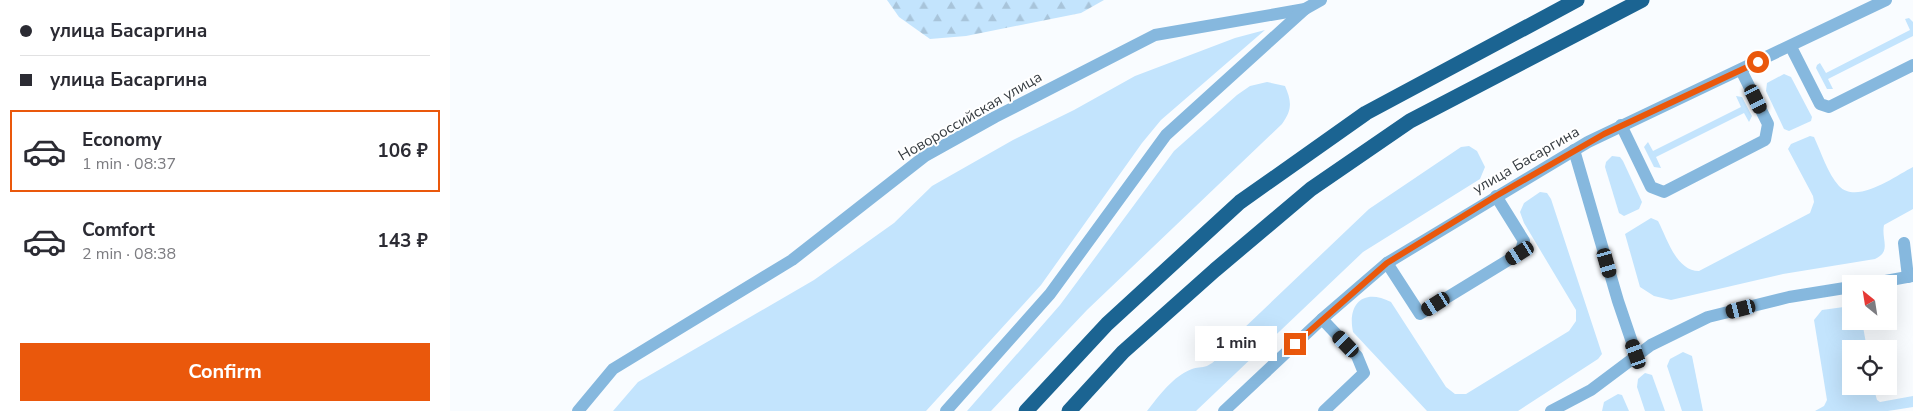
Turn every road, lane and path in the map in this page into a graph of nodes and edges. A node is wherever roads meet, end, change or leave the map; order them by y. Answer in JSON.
{"nodes":[{"id":1,"x":1321,"y":0,"type":"edge"},
{"id":2,"x":1577,"y":0,"type":"edge"},
{"id":3,"x":1642,"y":0,"type":"edge"},
{"id":4,"x":1886,"y":0,"type":"edge"},
{"id":5,"x":1306,"y":9,"type":"junction"},
{"id":6,"x":1791,"y":46,"type":"junction"},
{"id":7,"x":1913,"y":65,"type":"edge"},
{"id":8,"x":1741,"y":70,"type":"junction"},
{"id":9,"x":1621,"y":125,"type":"junction"},
{"id":10,"x":1574,"y":150,"type":"junction"},
{"id":11,"x":1496,"y":196,"type":"junction"},
{"id":12,"x":1904,"y":242,"type":"dead end"},
{"id":13,"x":1387,"y":263,"type":"junction"},
{"id":14,"x":1910,"y":277,"type":"edge"},
{"id":15,"x":1842,"y":288,"type":"edge"},
{"id":16,"x":1322,"y":319,"type":"junction"},
{"id":17,"x":1636,"y":354,"type":"junction"},
{"id":18,"x":1228,"y":410,"type":"edge"},
{"id":19,"x":578,"y":411,"type":"edge"},
{"id":20,"x":946,"y":411,"type":"edge"},
{"id":21,"x":1026,"y":411,"type":"edge"},
{"id":22,"x":1070,"y":411,"type":"edge"},
{"id":23,"x":1324,"y":411,"type":"edge"},
{"id":24,"x":1551,"y":411,"type":"edge"}],
"edges":[{"from":1,"to":5,"type":"street","name":"Новороссийская улица"},
{"from":2,"to":21,"type":"highway"},
{"from":3,"to":22,"type":"highway"},
{"from":4,"to":6,"type":"street","name":"улица Басаргина"},
{"from":5,"to":19,"type":"street","name":"Новороссийская улица"},
{"from":5,"to":20,"type":"street"},
{"from":6,"to":7,"type":"street"},
{"from":6,"to":8,"type":"street","name":"улица Басаргина"},
{"from":8,"to":9,"type":"street","name":"улица Басаргина"},
{"from":8,"to":9,"type":"street"},
{"from":9,"to":10,"type":"street","name":"улица Басаргина"},
{"from":10,"to":11,"type":"street","name":"улица Басаргина"},
{"from":10,"to":17,"type":"street"},
{"from":11,"to":13,"type":"street","name":"улица Басаргина"},
{"from":11,"to":13,"type":"street"},
{"from":12,"to":14,"type":"street"},
{"from":13,"to":16,"type":"street","name":"улица Басаргина"},
{"from":15,"to":17,"type":"street"},
{"from":16,"to":18,"type":"street","name":"улица Басаргина"},
{"from":16,"to":23,"type":"street"},
{"from":17,"to":24,"type":"street"}]}
